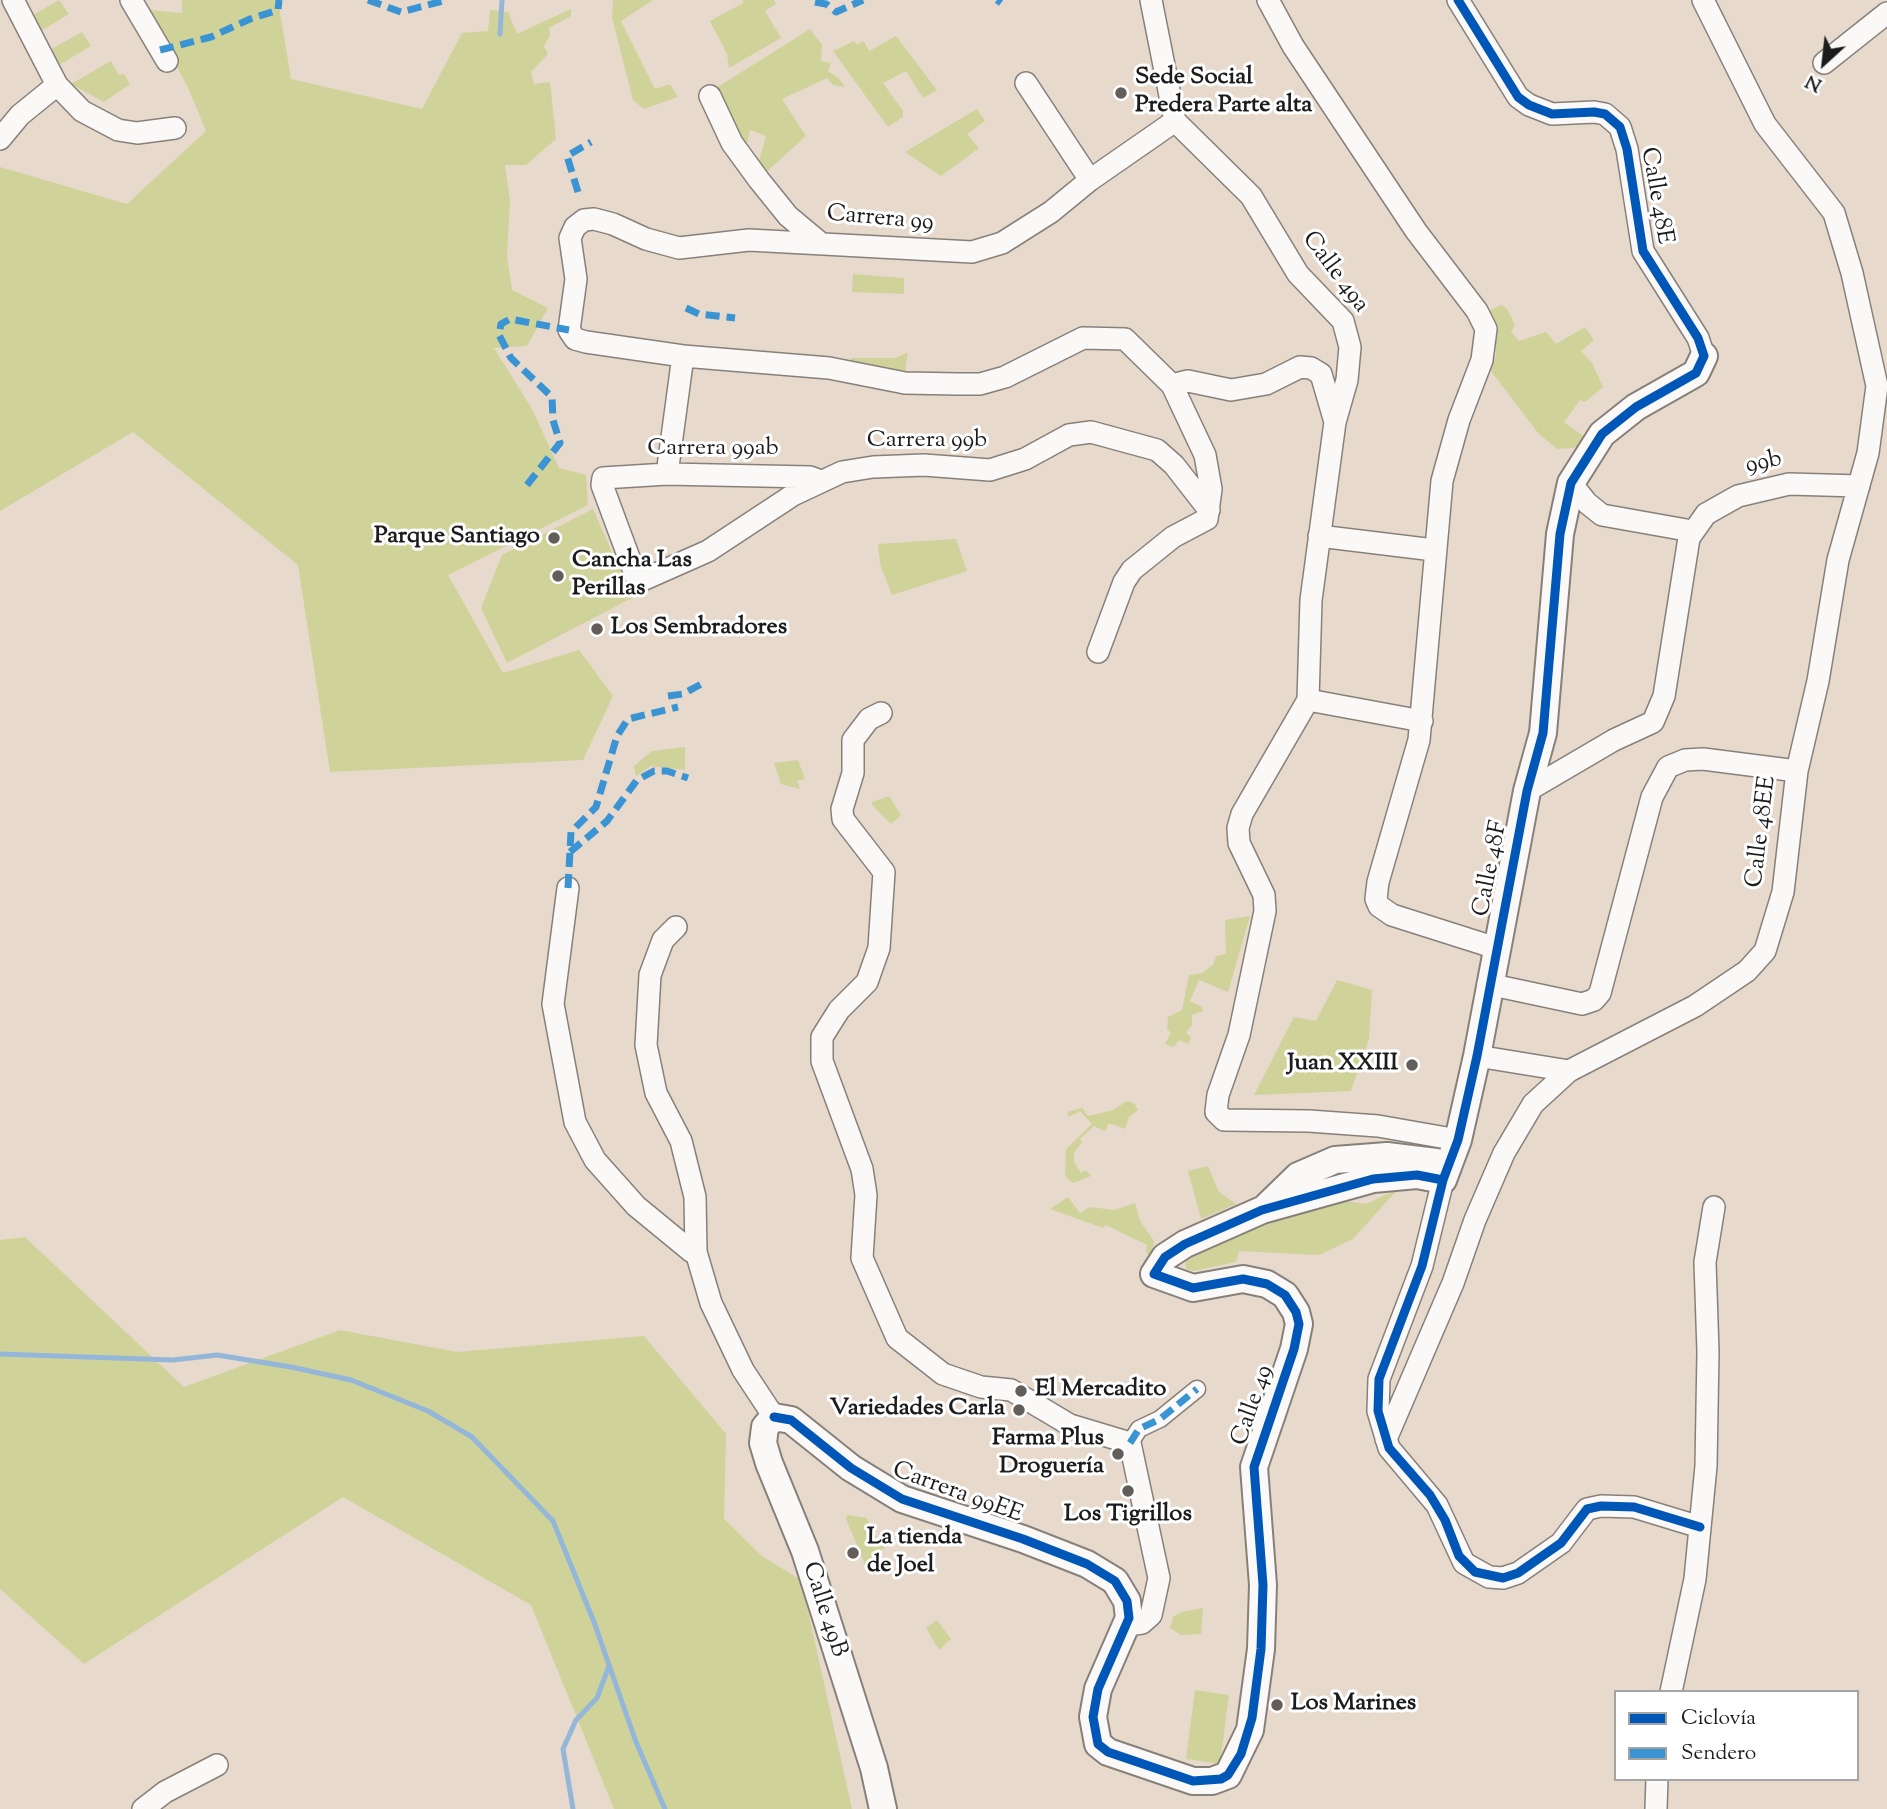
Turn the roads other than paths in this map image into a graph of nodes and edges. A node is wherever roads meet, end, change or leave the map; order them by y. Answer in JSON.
{"nodes":[{"id":1,"x":13,"y":0,"type":"edge"},
{"id":2,"x":131,"y":0,"type":"edge"},
{"id":3,"x":1151,"y":0,"type":"edge"},
{"id":4,"x":1268,"y":0,"type":"edge"},
{"id":5,"x":1458,"y":0,"type":"edge"},
{"id":6,"x":1703,"y":0,"type":"edge"},
{"id":7,"x":1887,"y":12,"type":"edge"},
{"id":8,"x":167,"y":61,"type":"dead end"},
{"id":9,"x":1824,"y":63,"type":"dead end"},
{"id":10,"x":1026,"y":83,"type":"dead end"},
{"id":11,"x":57,"y":85,"type":"junction"},
{"id":12,"x":710,"y":96,"type":"dead end"},
{"id":13,"x":1175,"y":121,"type":"junction"},
{"id":14,"x":175,"y":128,"type":"dead end"},
{"id":15,"x":0,"y":139,"type":"edge"},
{"id":16,"x":1090,"y":180,"type":"junction"},
{"id":17,"x":818,"y":241,"type":"junction"},
{"id":18,"x":683,"y":356,"type":"junction"},
{"id":19,"x":1704,"y":356,"type":"joint"},
{"id":20,"x":1172,"y":384,"type":"junction"},
{"id":21,"x":1335,"y":422,"type":"junction"},
{"id":22,"x":667,"y":474,"type":"junction"},
{"id":23,"x":821,"y":481,"type":"junction"},
{"id":24,"x":1571,"y":484,"type":"junction"},
{"id":25,"x":1859,"y":486,"type":"junction"},
{"id":26,"x":1209,"y":510,"type":"junction"},
{"id":27,"x":1692,"y":531,"type":"junction"},
{"id":28,"x":1319,"y":536,"type":"junction"},
{"id":29,"x":1434,"y":550,"type":"junction"},
{"id":30,"x":638,"y":582,"type":"joint"},
{"id":31,"x":1098,"y":652,"type":"dead end"},
{"id":32,"x":1308,"y":700,"type":"junction"},
{"id":33,"x":881,"y":713,"type":"dead end"},
{"id":34,"x":1422,"y":721,"type":"junction"},
{"id":35,"x":1797,"y":771,"type":"junction"},
{"id":36,"x":1527,"y":790,"type":"junction"},
{"id":37,"x":568,"y":888,"type":"dead end"},
{"id":38,"x":676,"y":927,"type":"dead end"},
{"id":39,"x":1496,"y":948,"type":"junction"},
{"id":40,"x":1488,"y":984,"type":"junction"},
{"id":41,"x":1476,"y":1056,"type":"junction"},
{"id":42,"x":1569,"y":1071,"type":"junction"},
{"id":43,"x":1458,"y":1140,"type":"junction"},
{"id":44,"x":1446,"y":1172,"type":"junction"},
{"id":45,"x":1714,"y":1207,"type":"dead end"},
{"id":46,"x":696,"y":1252,"type":"junction"},
{"id":47,"x":1197,"y":1389,"type":"dead end"},
{"id":48,"x":774,"y":1417,"type":"junction"},
{"id":49,"x":1386,"y":1439,"type":"junction"},
{"id":50,"x":1130,"y":1443,"type":"junction"},
{"id":51,"x":1700,"y":1527,"type":"junction"},
{"id":52,"x":1128,"y":1613,"type":"junction"},
{"id":53,"x":1671,"y":1690,"type":"edge"},
{"id":54,"x":217,"y":1765,"type":"dead end"},
{"id":55,"x":1657,"y":1781,"type":"edge"},
{"id":56,"x":143,"y":1809,"type":"edge"},
{"id":57,"x":883,"y":1809,"type":"edge"},
{"id":58,"x":1656,"y":1809,"type":"edge"}],
"edges":[{"from":1,"to":11,"type":"street"},
{"from":2,"to":8,"type":"street"},
{"from":3,"to":13,"type":"street"},
{"from":4,"to":29,"type":"street"},
{"from":5,"to":19,"type":"street","name":"Calle 48E"},
{"from":6,"to":25,"type":"street","name":"Calle 48EE"},
{"from":7,"to":9,"type":"street"},
{"from":10,"to":16,"type":"street"},
{"from":11,"to":14,"type":"street"},
{"from":11,"to":15,"type":"street"},
{"from":12,"to":17,"type":"street"},
{"from":13,"to":16,"type":"street","name":"Carrera 99"},
{"from":13,"to":21,"type":"street","name":"Calle 49a"},
{"from":16,"to":17,"type":"street","name":"Carrera 99"},
{"from":17,"to":18,"type":"street","name":"Carrera 99"},
{"from":18,"to":20,"type":"street"},
{"from":18,"to":22,"type":"street"},
{"from":19,"to":24,"type":"street","name":"Calle 48F"},
{"from":20,"to":21,"type":"street"},
{"from":20,"to":26,"type":"street"},
{"from":21,"to":28,"type":"street","name":"Calle 49a"},
{"from":22,"to":23,"type":"street","name":"Carrera 99ab"},
{"from":22,"to":30,"type":"street","name":"Carrera 99ab"},
{"from":23,"to":26,"type":"street","name":"Carrera 99b"},
{"from":23,"to":30,"type":"street","name":"Carrera 99b"},
{"from":24,"to":27,"type":"street"},
{"from":24,"to":36,"type":"street","name":"Calle 48F"},
{"from":25,"to":27,"type":"street","name":"99b"},
{"from":25,"to":35,"type":"street","name":"Calle 48EE"},
{"from":26,"to":31,"type":"street"},
{"from":27,"to":36,"type":"street"},
{"from":28,"to":29,"type":"street"},
{"from":28,"to":32,"type":"street","name":"Calle 49a"},
{"from":29,"to":34,"type":"street"},
{"from":32,"to":34,"type":"street"},
{"from":32,"to":43,"type":"street"},
{"from":33,"to":50,"type":"street"},
{"from":34,"to":39,"type":"street"},
{"from":35,"to":40,"type":"street"},
{"from":35,"to":42,"type":"street","name":"Calle 48EE"},
{"from":36,"to":39,"type":"street","name":"Calle 48F"},
{"from":37,"to":46,"type":"street"},
{"from":38,"to":46,"type":"street"},
{"from":39,"to":40,"type":"street","name":"Calle 48F"},
{"from":40,"to":41,"type":"street","name":"Calle 48F"},
{"from":41,"to":42,"type":"street"},
{"from":41,"to":43,"type":"street","name":"Calle 48F"},
{"from":42,"to":49,"type":"street","name":"Calle 48EE"},
{"from":43,"to":44,"type":"street","name":"Calle 48F"},
{"from":44,"to":49,"type":"street","name":"Calle 48F"},
{"from":44,"to":52,"type":"street","name":"Calle 49"},
{"from":45,"to":51,"type":"street"},
{"from":46,"to":48,"type":"street"},
{"from":47,"to":50,"type":"street"},
{"from":48,"to":52,"type":"street","name":"Carrera 99EE"},
{"from":48,"to":57,"type":"street","name":"Calle 49B"},
{"from":49,"to":51,"type":"street","name":"Calle 48F"},
{"from":50,"to":52,"type":"street"},
{"from":51,"to":53,"type":"street"},
{"from":54,"to":56,"type":"street"},
{"from":55,"to":58,"type":"street"}]}
